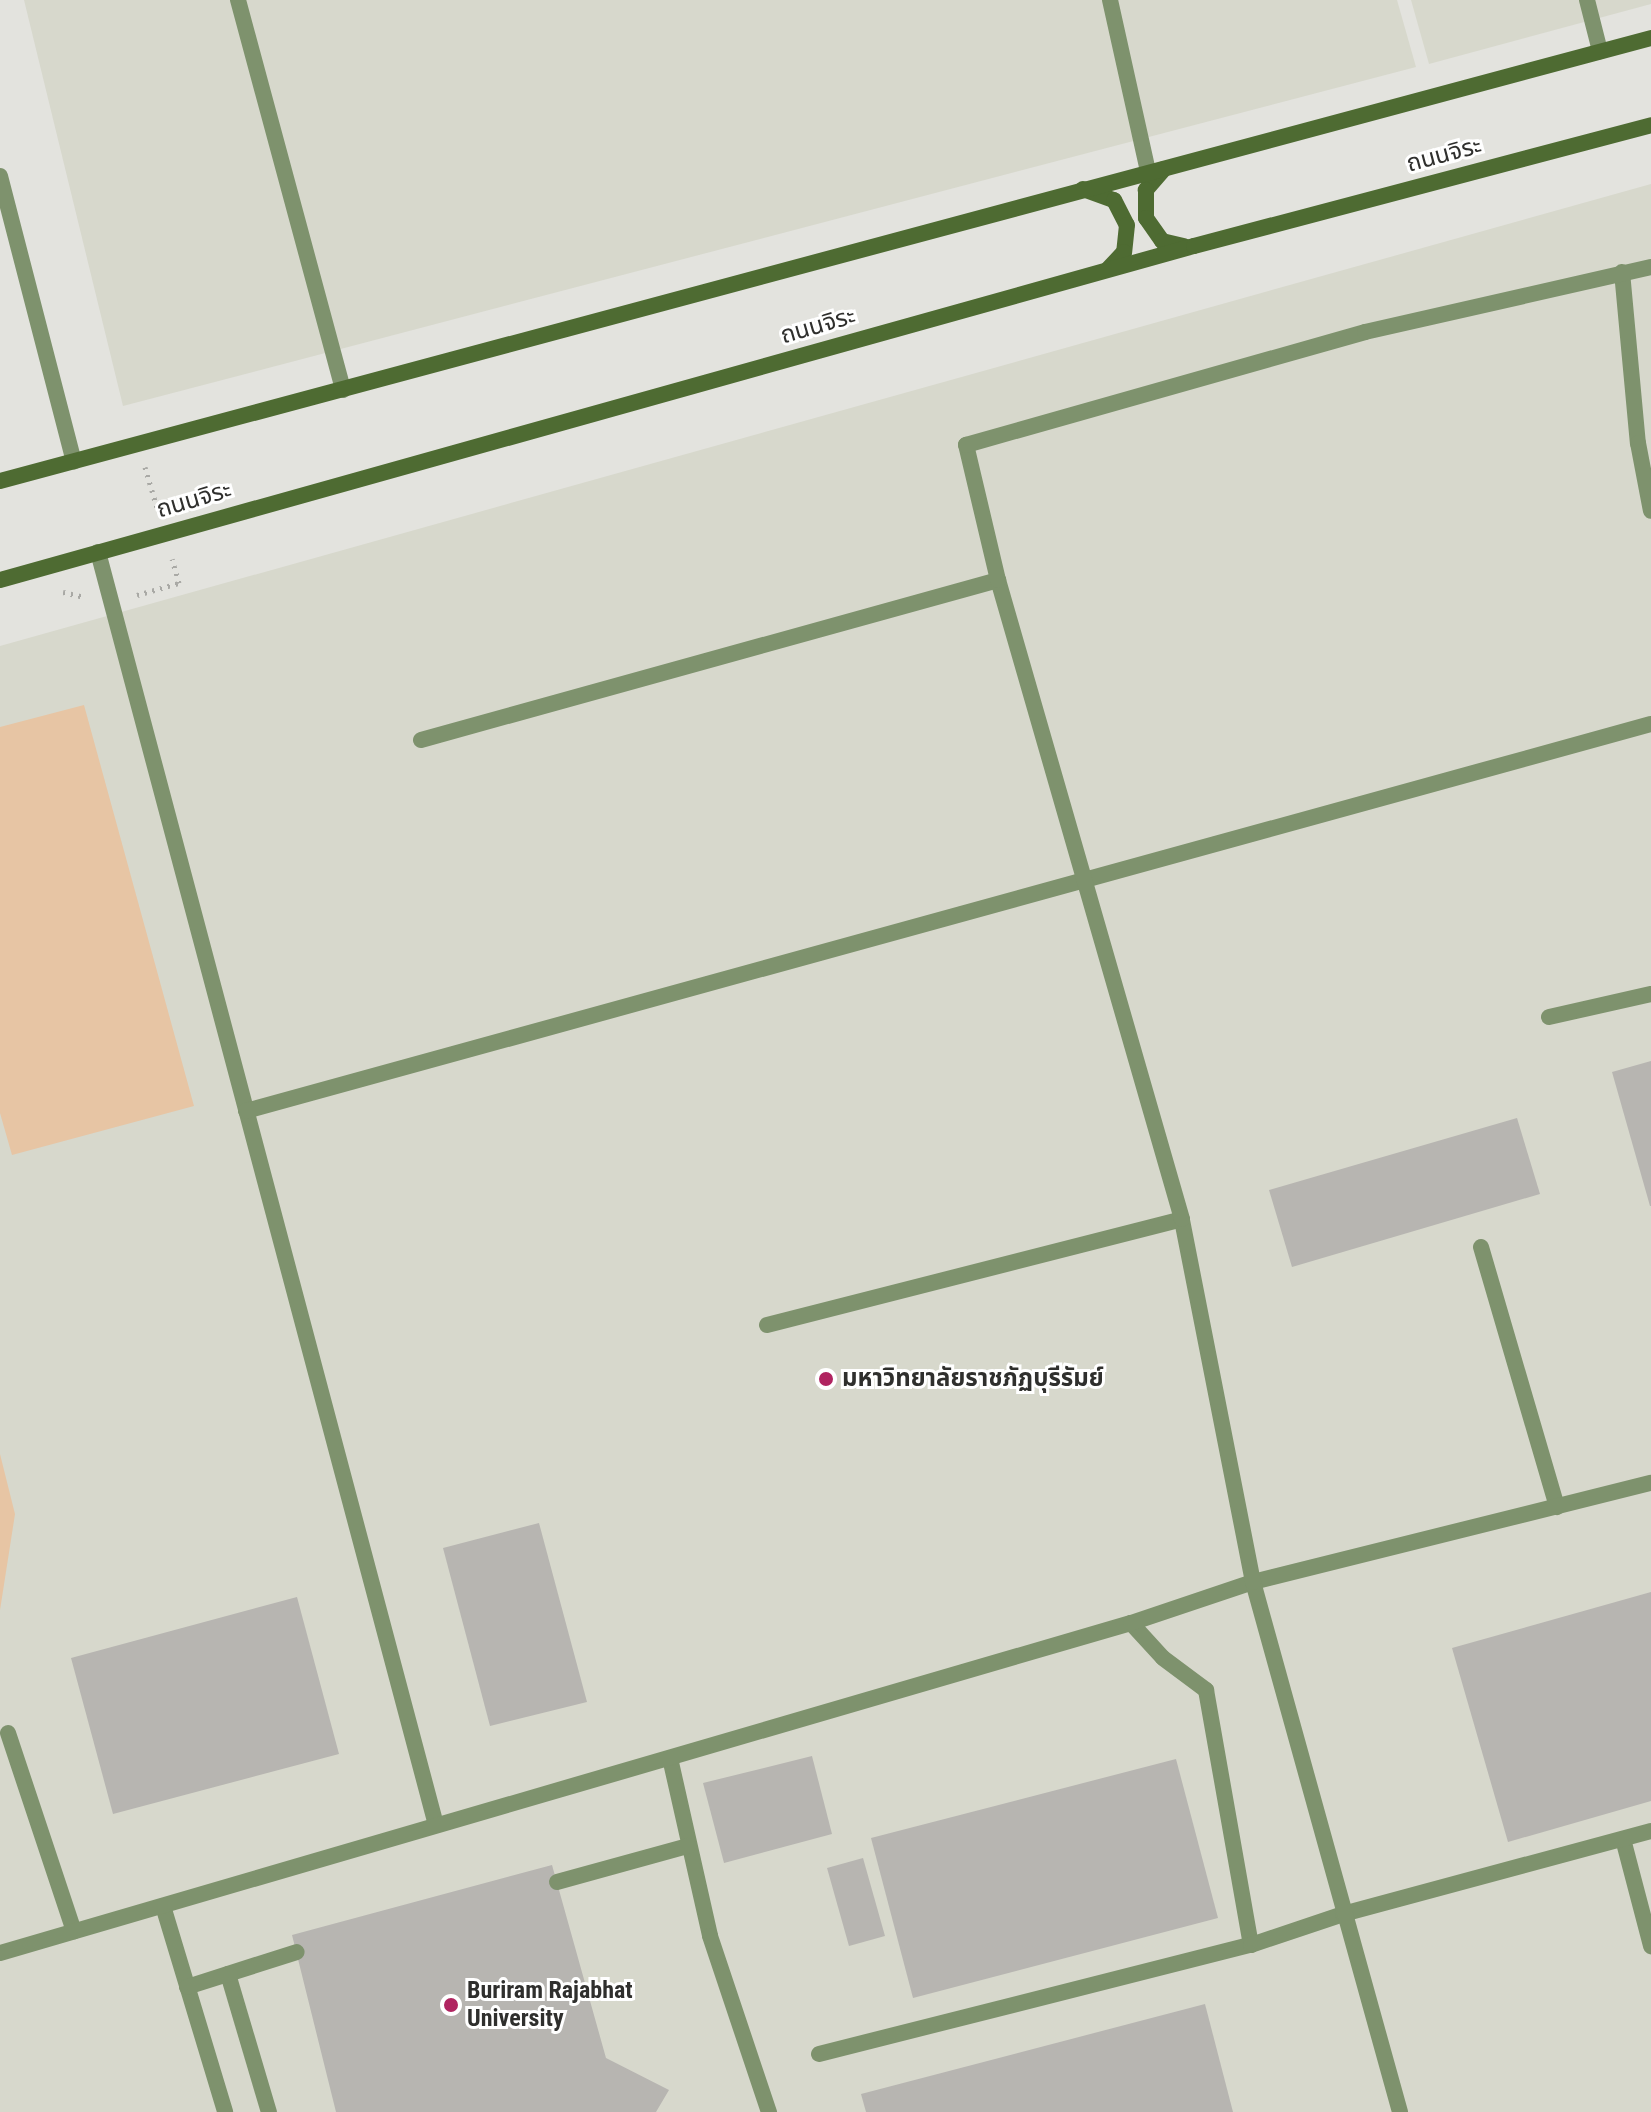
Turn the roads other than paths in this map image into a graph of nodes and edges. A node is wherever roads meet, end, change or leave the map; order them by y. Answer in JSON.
{"nodes":[{"id":1,"x":238,"y":0,"type":"edge"},
{"id":2,"x":1110,"y":0,"type":"edge"},
{"id":3,"x":1587,"y":0,"type":"edge"},
{"id":4,"x":1651,"y":38,"type":"edge"},
{"id":5,"x":1600,"y":51,"type":"junction"},
{"id":6,"x":1651,"y":125,"type":"edge"},
{"id":7,"x":1169,"y":165,"type":"junction"},
{"id":8,"x":1148,"y":171,"type":"junction"},
{"id":9,"x":0,"y":176,"type":"edge"},
{"id":10,"x":1081,"y":189,"type":"junction"},
{"id":11,"x":1194,"y":246,"type":"junction"},
{"id":12,"x":1651,"y":267,"type":"edge"},
{"id":13,"x":1107,"y":270,"type":"junction"},
{"id":14,"x":1622,"y":272,"type":"junction"},
{"id":15,"x":343,"y":390,"type":"junction"},
{"id":16,"x":74,"y":462,"type":"junction"},
{"id":17,"x":0,"y":481,"type":"edge"},
{"id":18,"x":1651,"y":511,"type":"edge"},
{"id":19,"x":98,"y":552,"type":"junction"},
{"id":20,"x":0,"y":580,"type":"edge"},
{"id":21,"x":998,"y":580,"type":"junction"},
{"id":22,"x":1651,"y":724,"type":"edge"},
{"id":23,"x":421,"y":740,"type":"dead end"},
{"id":24,"x":1088,"y":882,"type":"junction"},
{"id":25,"x":1651,"y":994,"type":"edge"},
{"id":26,"x":1549,"y":1017,"type":"dead end"},
{"id":27,"x":246,"y":1111,"type":"junction"},
{"id":28,"x":1182,"y":1219,"type":"junction"},
{"id":29,"x":1481,"y":1247,"type":"dead end"},
{"id":30,"x":767,"y":1325,"type":"dead end"},
{"id":31,"x":1651,"y":1483,"type":"edge"},
{"id":32,"x":1557,"y":1507,"type":"junction"},
{"id":33,"x":1253,"y":1582,"type":"junction"},
{"id":34,"x":1131,"y":1623,"type":"junction"},
{"id":35,"x":8,"y":1733,"type":"dead end"},
{"id":36,"x":670,"y":1758,"type":"junction"},
{"id":37,"x":436,"y":1825,"type":"junction"},
{"id":38,"x":1651,"y":1831,"type":"edge"},
{"id":39,"x":1623,"y":1839,"type":"junction"},
{"id":40,"x":688,"y":1846,"type":"junction"},
{"id":41,"x":557,"y":1882,"type":"dead end"},
{"id":42,"x":163,"y":1906,"type":"junction"},
{"id":43,"x":1343,"y":1914,"type":"junction"},
{"id":44,"x":74,"y":1931,"type":"junction"},
{"id":45,"x":1251,"y":1945,"type":"junction"},
{"id":46,"x":1651,"y":1946,"type":"edge"},
{"id":47,"x":297,"y":1952,"type":"dead end"},
{"id":48,"x":0,"y":1953,"type":"edge"},
{"id":49,"x":228,"y":1974,"type":"junction"},
{"id":50,"x":187,"y":1987,"type":"junction"},
{"id":51,"x":819,"y":2054,"type":"dead end"},
{"id":52,"x":225,"y":2112,"type":"edge"},
{"id":53,"x":269,"y":2112,"type":"edge"},
{"id":54,"x":769,"y":2112,"type":"edge"},
{"id":55,"x":1400,"y":2112,"type":"edge"}],
"edges":[{"from":1,"to":15,"type":"street"},
{"from":2,"to":8,"type":"street"},
{"from":3,"to":5,"type":"street"},
{"from":4,"to":5,"type":"main road"},
{"from":5,"to":7,"type":"main road"},
{"from":6,"to":11,"type":"main road","name":"ถนนจิระ"},
{"from":7,"to":8,"type":"main road"},
{"from":7,"to":11,"type":"main road"},
{"from":8,"to":10,"type":"main road"},
{"from":9,"to":16,"type":"street"},
{"from":10,"to":13,"type":"main road"},
{"from":10,"to":15,"type":"main road"},
{"from":11,"to":13,"type":"main road","name":"ถนนจิระ"},
{"from":12,"to":14,"type":"street"},
{"from":13,"to":19,"type":"main road","name":"ถนนจิระ"},
{"from":14,"to":18,"type":"street"},
{"from":14,"to":21,"type":"street"},
{"from":15,"to":16,"type":"main road"},
{"from":16,"to":17,"type":"main road"},
{"from":19,"to":20,"type":"main road","name":"ถนนจิระ"},
{"from":19,"to":27,"type":"street"},
{"from":21,"to":23,"type":"street"},
{"from":21,"to":24,"type":"street"},
{"from":22,"to":24,"type":"street"},
{"from":24,"to":27,"type":"street"},
{"from":24,"to":28,"type":"street"},
{"from":25,"to":26,"type":"street"},
{"from":27,"to":37,"type":"street"},
{"from":28,"to":30,"type":"street"},
{"from":28,"to":33,"type":"street"},
{"from":29,"to":32,"type":"street"},
{"from":31,"to":32,"type":"street"},
{"from":32,"to":33,"type":"street"},
{"from":33,"to":34,"type":"street"},
{"from":33,"to":43,"type":"street"},
{"from":34,"to":36,"type":"street"},
{"from":34,"to":45,"type":"street"},
{"from":35,"to":44,"type":"street"},
{"from":36,"to":37,"type":"street"},
{"from":36,"to":40,"type":"street"},
{"from":37,"to":42,"type":"street"},
{"from":38,"to":39,"type":"street"},
{"from":39,"to":43,"type":"street"},
{"from":39,"to":46,"type":"street"},
{"from":40,"to":41,"type":"street"},
{"from":40,"to":54,"type":"street"},
{"from":42,"to":44,"type":"street"},
{"from":42,"to":50,"type":"street"},
{"from":43,"to":45,"type":"street"},
{"from":43,"to":55,"type":"street"},
{"from":44,"to":48,"type":"street"},
{"from":45,"to":51,"type":"street"},
{"from":47,"to":49,"type":"street"},
{"from":49,"to":50,"type":"street"},
{"from":49,"to":53,"type":"street"},
{"from":50,"to":52,"type":"street"}]}
